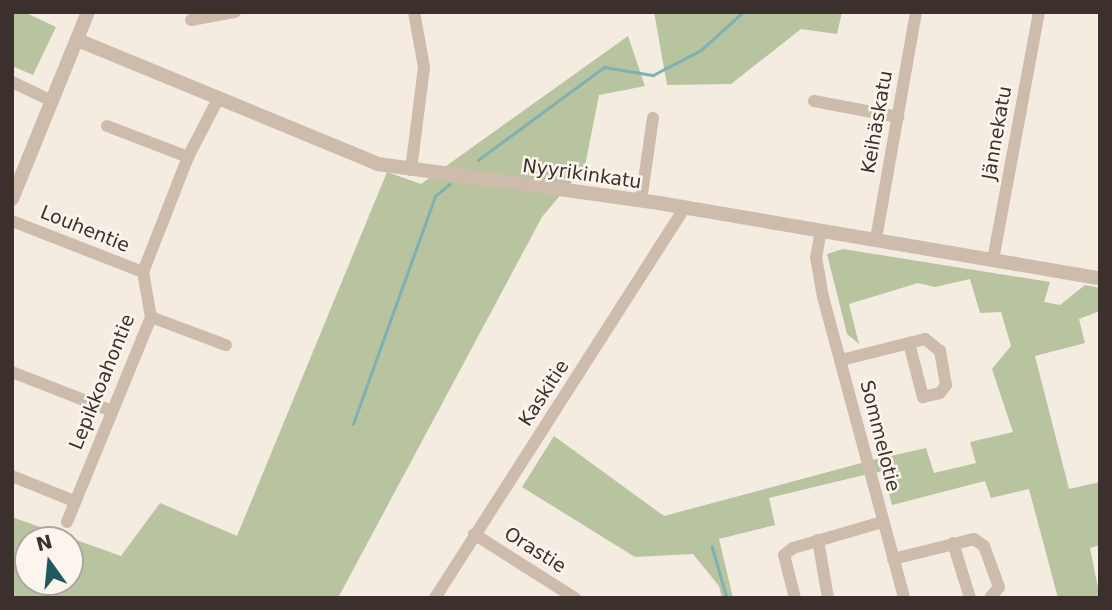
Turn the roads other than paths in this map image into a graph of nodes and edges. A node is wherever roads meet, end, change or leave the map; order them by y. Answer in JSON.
{"nodes":[{"id":1,"x":88,"y":12,"type":"edge"},
{"id":2,"x":235,"y":12,"type":"edge"},
{"id":3,"x":414,"y":12,"type":"edge"},
{"id":4,"x":916,"y":12,"type":"edge"},
{"id":5,"x":1039,"y":12,"type":"edge"},
{"id":6,"x":191,"y":20,"type":"dead end"},
{"id":7,"x":80,"y":41,"type":"junction"},
{"id":8,"x":12,"y":82,"type":"edge"},
{"id":9,"x":52,"y":101,"type":"junction"},
{"id":10,"x":217,"y":101,"type":"junction"},
{"id":11,"x":814,"y":101,"type":"dead end"},
{"id":12,"x":898,"y":117,"type":"junction"},
{"id":13,"x":653,"y":118,"type":"dead end"},
{"id":14,"x":107,"y":126,"type":"dead end"},
{"id":15,"x":188,"y":157,"type":"junction"},
{"id":16,"x":411,"y":170,"type":"junction"},
{"id":17,"x":12,"y":199,"type":"edge"},
{"id":18,"x":641,"y":201,"type":"junction"},
{"id":19,"x":684,"y":208,"type":"junction"},
{"id":20,"x":12,"y":221,"type":"edge"},
{"id":21,"x":821,"y":230,"type":"junction"},
{"id":22,"x":876,"y":239,"type":"junction"},
{"id":23,"x":993,"y":260,"type":"junction"},
{"id":24,"x":143,"y":272,"type":"junction"},
{"id":25,"x":1100,"y":278,"type":"edge"},
{"id":26,"x":152,"y":317,"type":"junction"},
{"id":27,"x":909,"y":343,"type":"junction"},
{"id":28,"x":226,"y":345,"type":"dead end"},
{"id":29,"x":841,"y":360,"type":"junction"},
{"id":30,"x":12,"y":372,"type":"edge"},
{"id":31,"x":112,"y":411,"type":"junction"},
{"id":32,"x":12,"y":476,"type":"edge"},
{"id":33,"x":74,"y":502,"type":"junction"},
{"id":34,"x":68,"y":522,"type":"dead end"},
{"id":35,"x":881,"y":522,"type":"junction"},
{"id":36,"x":474,"y":534,"type":"junction"},
{"id":37,"x":818,"y":540,"type":"junction"},
{"id":38,"x":953,"y":543,"type":"junction"},
{"id":39,"x":893,"y":558,"type":"junction"},
{"id":40,"x":435,"y":598,"type":"edge"},
{"id":41,"x":576,"y":598,"type":"edge"},
{"id":42,"x":795,"y":598,"type":"edge"},
{"id":43,"x":828,"y":598,"type":"edge"},
{"id":44,"x":904,"y":598,"type":"edge"},
{"id":45,"x":970,"y":598,"type":"edge"},
{"id":46,"x":990,"y":598,"type":"edge"}],
"edges":[{"from":1,"to":7,"type":"street"},
{"from":2,"to":6,"type":"street"},
{"from":3,"to":16,"type":"street"},
{"from":4,"to":12,"type":"street","name":"Keihäskatu"},
{"from":5,"to":23,"type":"street","name":"Jännekatu"},
{"from":7,"to":9,"type":"street"},
{"from":7,"to":10,"type":"street","name":"Nyyrikinkatu"},
{"from":8,"to":9,"type":"street"},
{"from":9,"to":17,"type":"street"},
{"from":10,"to":15,"type":"street"},
{"from":10,"to":16,"type":"street","name":"Nyyrikinkatu"},
{"from":11,"to":12,"type":"street"},
{"from":12,"to":22,"type":"street","name":"Keihäskatu"},
{"from":13,"to":18,"type":"street"},
{"from":14,"to":15,"type":"street"},
{"from":15,"to":24,"type":"street"},
{"from":16,"to":18,"type":"street","name":"Nyyrikinkatu"},
{"from":18,"to":19,"type":"street","name":"Nyyrikinkatu"},
{"from":19,"to":21,"type":"street","name":"Nyyrikinkatu"},
{"from":19,"to":36,"type":"street","name":"Kaskitie"},
{"from":20,"to":24,"type":"street","name":"Louhentie"},
{"from":21,"to":22,"type":"street","name":"Nyyrikinkatu"},
{"from":21,"to":29,"type":"street","name":"Sommelotie"},
{"from":22,"to":23,"type":"street","name":"Nyyrikinkatu"},
{"from":23,"to":25,"type":"street","name":"Nyyrikinkatu"},
{"from":24,"to":26,"type":"street","name":"Lepikkoahontie"},
{"from":26,"to":28,"type":"street"},
{"from":26,"to":31,"type":"street","name":"Lepikkoahontie"},
{"from":27,"to":27,"type":"street","name":"Sommelotie"},
{"from":27,"to":29,"type":"street","name":"Sommelotie"},
{"from":29,"to":35,"type":"street","name":"Sommelotie"},
{"from":30,"to":31,"type":"street"},
{"from":31,"to":33,"type":"street","name":"Lepikkoahontie"},
{"from":32,"to":33,"type":"street"},
{"from":33,"to":34,"type":"street","name":"Lepikkoahontie"},
{"from":35,"to":37,"type":"street","name":"Sommelotie"},
{"from":35,"to":39,"type":"street","name":"Sommelotie"},
{"from":36,"to":40,"type":"street","name":"Kaskitie"},
{"from":36,"to":41,"type":"street","name":"Orastie"},
{"from":37,"to":42,"type":"street","name":"Sommelotie"},
{"from":37,"to":43,"type":"street"},
{"from":38,"to":39,"type":"street"},
{"from":38,"to":45,"type":"street"},
{"from":38,"to":46,"type":"street"},
{"from":39,"to":44,"type":"street","name":"Sommelotie"}]}
